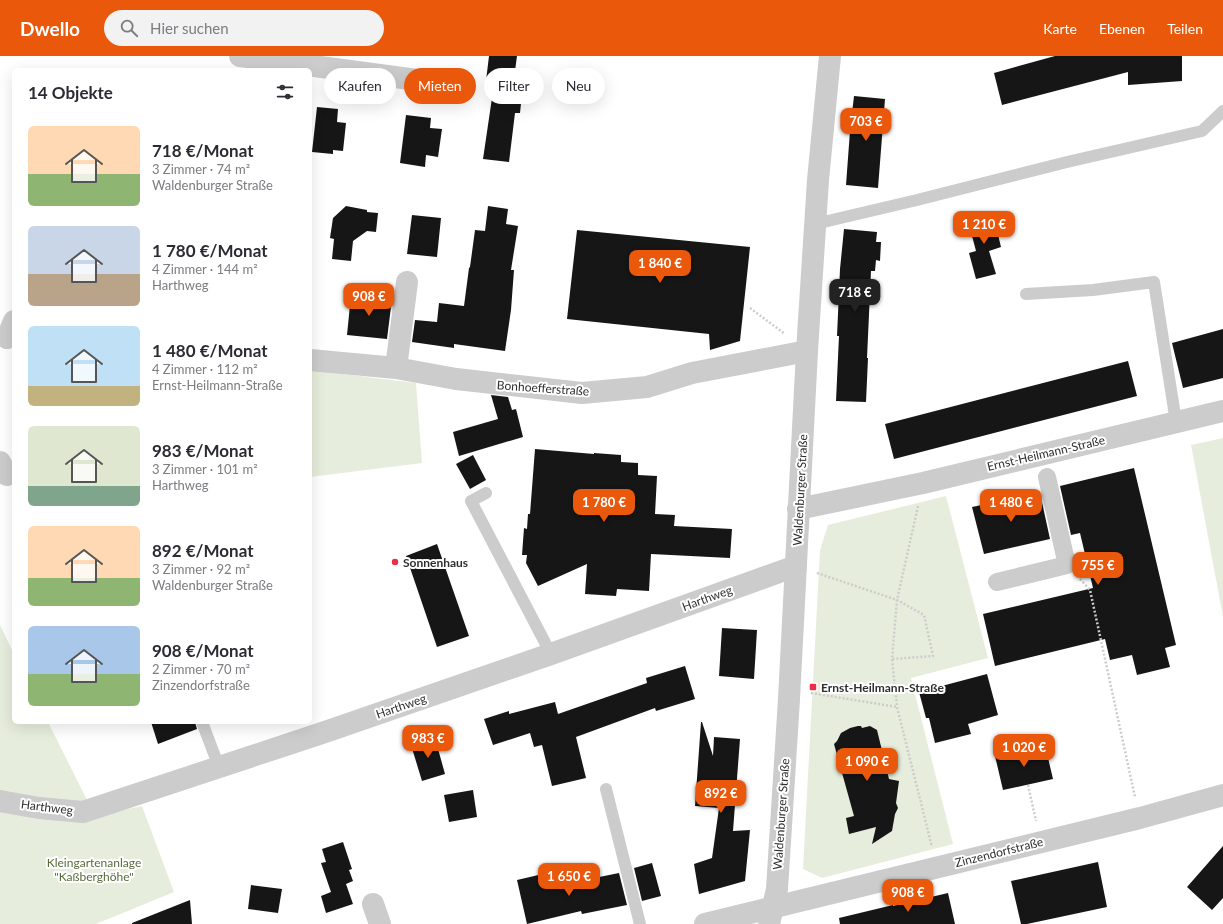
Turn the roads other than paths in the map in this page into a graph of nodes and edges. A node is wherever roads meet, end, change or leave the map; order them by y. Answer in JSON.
{"nodes":[{"id":1,"x":830,"y":56,"type":"edge"},
{"id":2,"x":245,"y":61,"type":"edge"},
{"id":3,"x":306,"y":68,"type":"edge"},
{"id":4,"x":312,"y":69,"type":"edge"},
{"id":5,"x":404,"y":79,"type":"edge"},
{"id":6,"x":1223,"y":110,"type":"edge"},
{"id":7,"x":815,"y":224,"type":"junction"},
{"id":8,"x":407,"y":282,"type":"dead end"},
{"id":9,"x":1026,"y":294,"type":"dead end"},
{"id":10,"x":807,"y":350,"type":"junction"},
{"id":11,"x":312,"y":360,"type":"edge"},
{"id":12,"x":396,"y":368,"type":"junction"},
{"id":13,"x":1223,"y":411,"type":"edge"},
{"id":14,"x":1176,"y":422,"type":"junction"},
{"id":15,"x":1041,"y":454,"type":"junction"},
{"id":16,"x":1048,"y":477,"type":"joint"},
{"id":17,"x":486,"y":493,"type":"dead end"},
{"id":18,"x":798,"y":509,"type":"junction"},
{"id":19,"x":796,"y":566,"type":"junction"},
{"id":20,"x":998,"y":582,"type":"dead end"},
{"id":21,"x":551,"y":654,"type":"junction"},
{"id":22,"x":203,"y":724,"type":"edge"},
{"id":23,"x":219,"y":767,"type":"junction"},
{"id":24,"x":606,"y":789,"type":"dead end"},
{"id":25,"x":1223,"y":795,"type":"edge"},
{"id":26,"x":0,"y":801,"type":"edge"},
{"id":27,"x":771,"y":916,"type":"edge"},
{"id":28,"x":640,"y":924,"type":"edge"},
{"id":29,"x":704,"y":924,"type":"edge"}],
"edges":[{"from":1,"to":7,"type":"street","name":"Waldenburger Straße"},
{"from":2,"to":3,"type":"street"},
{"from":4,"to":5,"type":"street"},
{"from":6,"to":7,"type":"lane"},
{"from":7,"to":10,"type":"street","name":"Waldenburger Straße"},
{"from":8,"to":12,"type":"street"},
{"from":9,"to":14,"type":"lane"},
{"from":10,"to":12,"type":"street","name":"Bonhoefferstraße"},
{"from":10,"to":18,"type":"street","name":"Waldenburger Straße"},
{"from":11,"to":12,"type":"street","name":"Bonhoefferstraße"},
{"from":13,"to":14,"type":"street","name":"Ernst-Heilmann-Straße"},
{"from":14,"to":15,"type":"street","name":"Ernst-Heilmann-Straße"},
{"from":15,"to":16,"type":"lane"},
{"from":15,"to":18,"type":"street","name":"Ernst-Heilmann-Straße"},
{"from":16,"to":20,"type":"street"},
{"from":17,"to":21,"type":"lane"},
{"from":18,"to":19,"type":"street","name":"Waldenburger Straße"},
{"from":19,"to":21,"type":"street","name":"Harthweg"},
{"from":19,"to":27,"type":"street","name":"Waldenburger Straße"},
{"from":21,"to":23,"type":"street","name":"Harthweg"},
{"from":22,"to":23,"type":"lane"},
{"from":23,"to":26,"type":"street","name":"Harthweg"},
{"from":24,"to":28,"type":"lane"},
{"from":25,"to":27,"type":"street","name":"Zinzendorfstraße"},
{"from":27,"to":29,"type":"street","name":"Zinzendorfstraße"}]}
